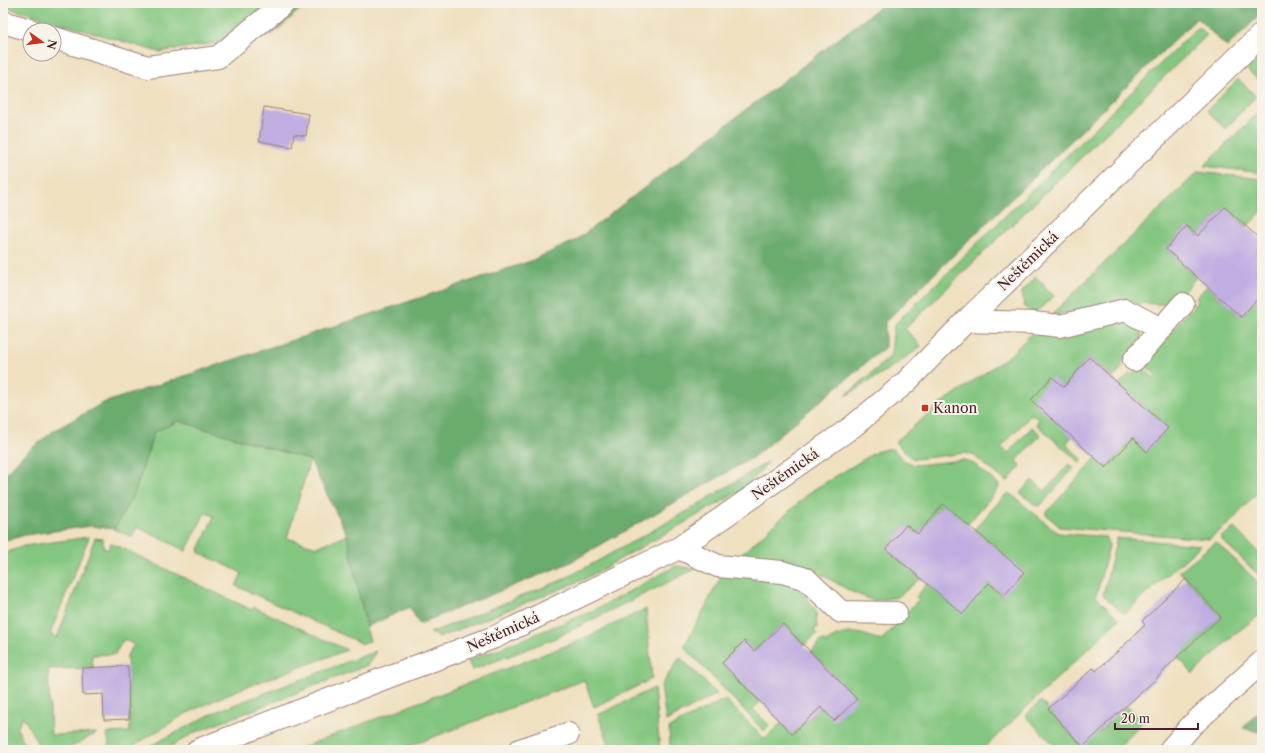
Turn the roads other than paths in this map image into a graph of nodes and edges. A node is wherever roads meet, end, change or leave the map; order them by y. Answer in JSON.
{"nodes":[{"id":1,"x":284,"y":3,"type":"edge"},
{"id":2,"x":3,"y":22,"type":"edge"},
{"id":3,"x":22,"y":28,"type":"edge"},
{"id":4,"x":1262,"y":34,"type":"edge"},
{"id":5,"x":62,"y":40,"type":"edge"},
{"id":6,"x":1183,"y":304,"type":"dead end"},
{"id":7,"x":966,"y":321,"type":"junction"},
{"id":8,"x":1161,"y":329,"type":"junction"},
{"id":9,"x":1134,"y":360,"type":"dead end"},
{"id":10,"x":679,"y":548,"type":"junction"},
{"id":11,"x":896,"y":613,"type":"dead end"},
{"id":12,"x":1262,"y":662,"type":"edge"},
{"id":13,"x":568,"y":734,"type":"dead end"},
{"id":14,"x":1174,"y":749,"type":"edge"},
{"id":15,"x":198,"y":750,"type":"edge"},
{"id":16,"x":520,"y":750,"type":"edge"}],
"edges":[{"from":1,"to":5,"type":"street"},
{"from":2,"to":3,"type":"street"},
{"from":4,"to":7,"type":"street","name":"Neštěmická"},
{"from":6,"to":8,"type":"street"},
{"from":7,"to":8,"type":"street"},
{"from":7,"to":10,"type":"street","name":"Neštěmická"},
{"from":8,"to":9,"type":"street"},
{"from":10,"to":11,"type":"street"},
{"from":10,"to":15,"type":"street","name":"Neštěmická"},
{"from":12,"to":14,"type":"street"},
{"from":13,"to":16,"type":"street"}]}
